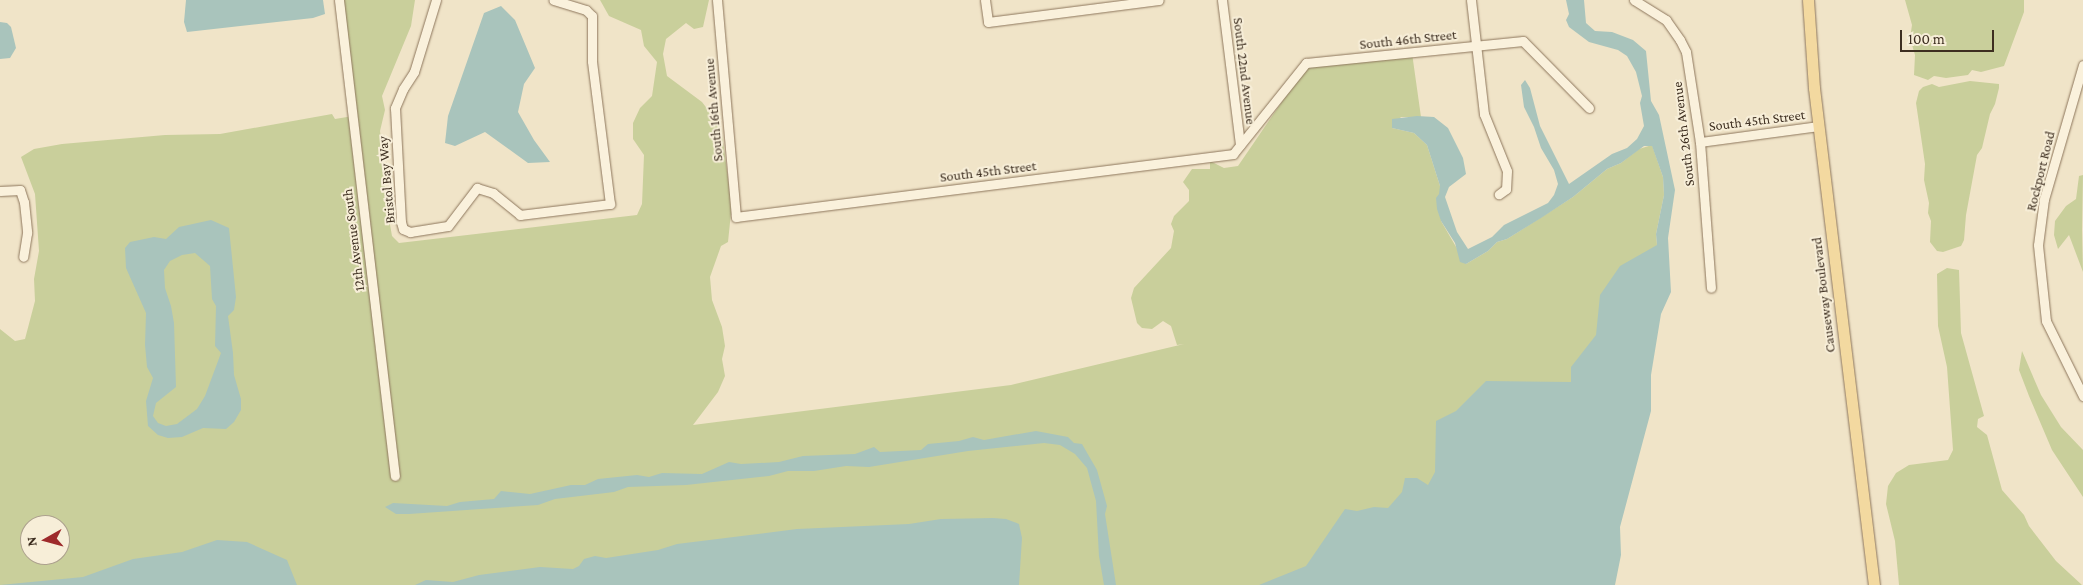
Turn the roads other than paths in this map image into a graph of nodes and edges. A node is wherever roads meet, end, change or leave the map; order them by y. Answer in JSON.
{"nodes":[{"id":1,"x":339,"y":0,"type":"edge"},
{"id":2,"x":436,"y":0,"type":"edge"},
{"id":3,"x":554,"y":0,"type":"edge"},
{"id":4,"x":717,"y":0,"type":"edge"},
{"id":5,"x":985,"y":0,"type":"edge"},
{"id":6,"x":1159,"y":0,"type":"edge"},
{"id":7,"x":1222,"y":0,"type":"edge"},
{"id":8,"x":1471,"y":0,"type":"edge"},
{"id":9,"x":1634,"y":0,"type":"edge"},
{"id":10,"x":1808,"y":0,"type":"edge"},
{"id":11,"x":1477,"y":46,"type":"junction"},
{"id":12,"x":2083,"y":65,"type":"edge"},
{"id":13,"x":1589,"y":108,"type":"dead end"},
{"id":14,"x":1818,"y":126,"type":"junction"},
{"id":15,"x":1700,"y":142,"type":"junction"},
{"id":16,"x":1240,"y":145,"type":"junction"},
{"id":17,"x":0,"y":191,"type":"edge"},
{"id":18,"x":1499,"y":194,"type":"dead end"},
{"id":19,"x":736,"y":217,"type":"joint"},
{"id":20,"x":22,"y":258,"type":"dead end"},
{"id":21,"x":1712,"y":288,"type":"dead end"},
{"id":22,"x":2083,"y":396,"type":"edge"},
{"id":23,"x":395,"y":476,"type":"dead end"},
{"id":24,"x":1874,"y":585,"type":"edge"}],
"edges":[{"from":1,"to":23,"type":"street","name":"12th Avenue South"},
{"from":2,"to":3,"type":"street","name":"Bristol Bay Way"},
{"from":4,"to":19,"type":"street","name":"South 16th Avenue"},
{"from":5,"to":6,"type":"street"},
{"from":7,"to":16,"type":"street","name":"South 22nd Avenue"},
{"from":8,"to":11,"type":"street"},
{"from":9,"to":15,"type":"street","name":"South 26th Avenue"},
{"from":10,"to":14,"type":"main road","name":"Causeway Boulevard"},
{"from":11,"to":13,"type":"street","name":"South 46th Street"},
{"from":11,"to":16,"type":"street","name":"South 46th Street"},
{"from":11,"to":18,"type":"street"},
{"from":12,"to":22,"type":"street","name":"Rockport Road"},
{"from":14,"to":15,"type":"street","name":"South 45th Street"},
{"from":14,"to":24,"type":"main road","name":"Causeway Boulevard"},
{"from":15,"to":21,"type":"street","name":"South 26th Avenue"},
{"from":16,"to":19,"type":"street","name":"South 45th Street"},
{"from":17,"to":20,"type":"street"}]}
